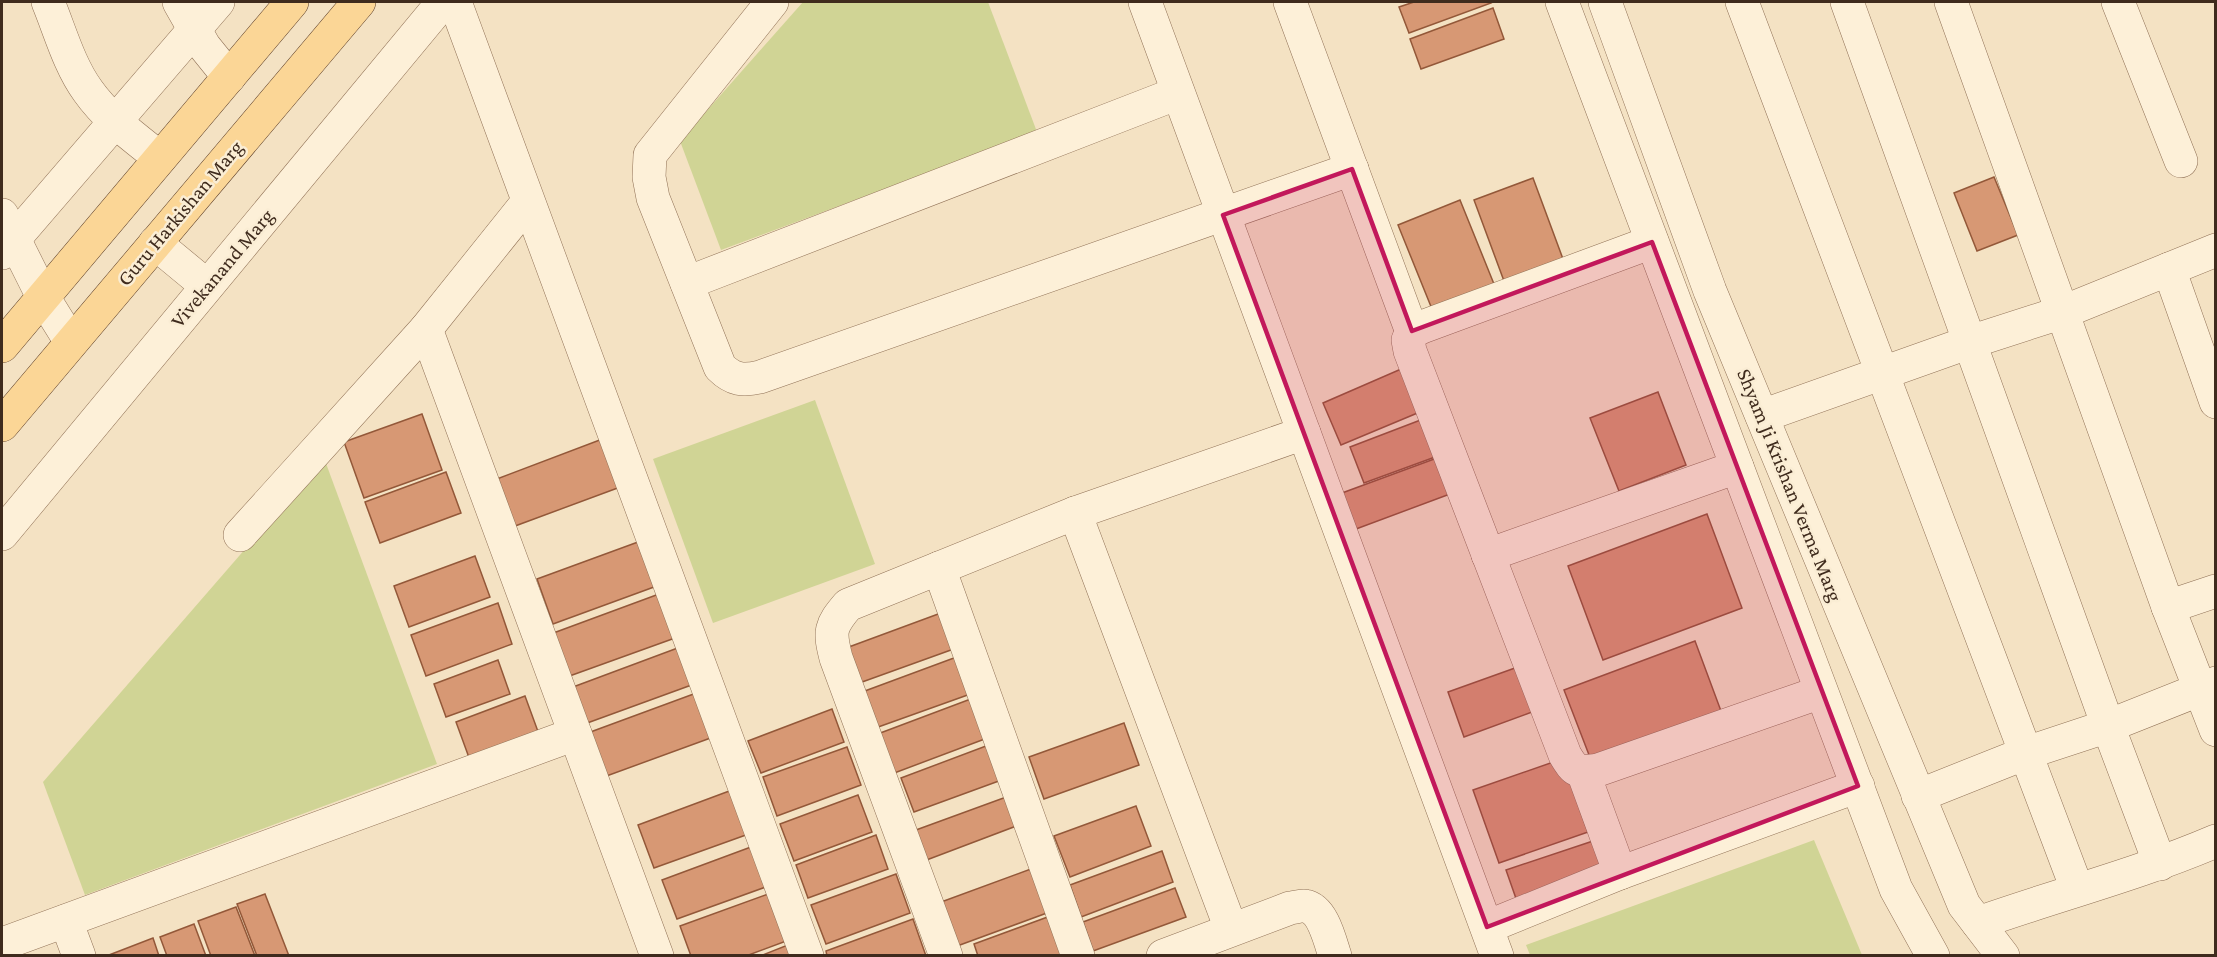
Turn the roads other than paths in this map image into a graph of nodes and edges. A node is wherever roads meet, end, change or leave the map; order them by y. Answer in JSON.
{"nodes":[{"id":1,"x":48,"y":2,"type":"edge"},
{"id":2,"x":179,"y":2,"type":"edge"},
{"id":3,"x":218,"y":2,"type":"edge"},
{"id":4,"x":292,"y":2,"type":"edge"},
{"id":5,"x":359,"y":2,"type":"edge"},
{"id":6,"x":443,"y":2,"type":"edge"},
{"id":7,"x":454,"y":2,"type":"edge"},
{"id":8,"x":772,"y":2,"type":"edge"},
{"id":9,"x":1145,"y":2,"type":"edge"},
{"id":10,"x":1290,"y":2,"type":"edge"},
{"id":11,"x":1562,"y":2,"type":"edge"},
{"id":12,"x":1605,"y":2,"type":"edge"},
{"id":13,"x":1742,"y":2,"type":"edge"},
{"id":14,"x":1847,"y":2,"type":"edge"},
{"id":15,"x":1951,"y":2,"type":"edge"},
{"id":16,"x":2118,"y":2,"type":"edge"},
{"id":17,"x":194,"y":31,"type":"junction"},
{"id":18,"x":229,"y":77,"type":"junction"},
{"id":19,"x":1178,"y":93,"type":"junction"},
{"id":20,"x":115,"y":120,"type":"junction"},
{"id":21,"x":160,"y":158,"type":"junction"},
{"id":22,"x":2181,"y":160,"type":"dead end"},
{"id":23,"x":1352,"y":169,"type":"junction"},
{"id":24,"x":527,"y":203,"type":"junction"},
{"id":25,"x":1223,"y":214,"type":"junction"},
{"id":26,"x":5,"y":236,"type":"edge"},
{"id":27,"x":1652,"y":242,"type":"junction"},
{"id":28,"x":155,"y":243,"type":"junction"},
{"id":29,"x":2216,"y":250,"type":"edge"},
{"id":30,"x":2169,"y":269,"type":"junction"},
{"id":31,"x":687,"y":283,"type":"junction"},
{"id":32,"x":207,"y":286,"type":"junction"},
{"id":33,"x":43,"y":297,"type":"junction"},
{"id":34,"x":2063,"y":312,"type":"junction"},
{"id":35,"x":426,"y":329,"type":"junction"},
{"id":36,"x":1412,"y":332,"type":"junction"},
{"id":37,"x":71,"y":342,"type":"junction"},
{"id":38,"x":1970,"y":342,"type":"junction"},
{"id":39,"x":2206,"y":342,"type":"edge"},
{"id":40,"x":2,"y":346,"type":"edge"},
{"id":41,"x":1883,"y":373,"type":"junction"},
{"id":42,"x":2216,"y":402,"type":"edge"},
{"id":43,"x":1762,"y":416,"type":"junction"},
{"id":44,"x":2,"y":425,"type":"edge"},
{"id":45,"x":1304,"y":433,"type":"junction"},
{"id":46,"x":1737,"y":467,"type":"junction"},
{"id":47,"x":1076,"y":513,"type":"junction"},
{"id":48,"x":2,"y":534,"type":"edge"},
{"id":49,"x":240,"y":535,"type":"dead end"},
{"id":50,"x":1488,"y":555,"type":"junction"},
{"id":51,"x":939,"y":568,"type":"junction"},
{"id":52,"x":2216,"y":591,"type":"edge"},
{"id":53,"x":2168,"y":607,"type":"junction"},
{"id":54,"x":2207,"y":686,"type":"edge"},
{"id":55,"x":1821,"y":692,"type":"junction"},
{"id":56,"x":2108,"y":726,"type":"junction"},
{"id":57,"x":2216,"y":729,"type":"edge"},
{"id":58,"x":575,"y":734,"type":"junction"},
{"id":59,"x":2026,"y":753,"type":"junction"},
{"id":60,"x":1583,"y":772,"type":"junction"},
{"id":61,"x":1858,"y":786,"type":"junction"},
{"id":62,"x":1918,"y":795,"type":"junction"},
{"id":63,"x":2216,"y":841,"type":"edge"},
{"id":64,"x":2160,"y":864,"type":"junction"},
{"id":65,"x":1620,"y":873,"type":"junction"},
{"id":66,"x":2077,"y":889,"type":"junction"},
{"id":67,"x":66,"y":921,"type":"junction"},
{"id":68,"x":1978,"y":923,"type":"junction"},
{"id":69,"x":1231,"y":929,"type":"junction"},
{"id":70,"x":1492,"y":941,"type":"edge"},
{"id":71,"x":2,"y":944,"type":"edge"},
{"id":72,"x":79,"y":956,"type":"edge"},
{"id":73,"x":657,"y":956,"type":"edge"},
{"id":74,"x":807,"y":956,"type":"edge"},
{"id":75,"x":946,"y":956,"type":"edge"},
{"id":76,"x":1078,"y":956,"type":"edge"},
{"id":77,"x":1163,"y":956,"type":"edge"},
{"id":78,"x":1335,"y":956,"type":"edge"},
{"id":79,"x":1932,"y":956,"type":"edge"},
{"id":80,"x":2003,"y":956,"type":"edge"}],
"edges":[{"from":1,"to":20,"type":"street"},
{"from":2,"to":17,"type":"street"},
{"from":3,"to":17,"type":"street"},
{"from":4,"to":18,"type":"main road"},
{"from":5,"to":28,"type":"main road","name":"Guru Harkishan Marg"},
{"from":6,"to":32,"type":"street","name":"Vivekanand Marg"},
{"from":7,"to":24,"type":"street"},
{"from":8,"to":31,"type":"street"},
{"from":9,"to":19,"type":"street"},
{"from":10,"to":23,"type":"street"},
{"from":11,"to":27,"type":"street","name":"Shyam Ji Krishan Verma Marg"},
{"from":12,"to":43,"type":"street","name":"Shyam Ji Krishan Verma Marg"},
{"from":13,"to":41,"type":"street"},
{"from":14,"to":38,"type":"street"},
{"from":15,"to":34,"type":"street"},
{"from":16,"to":22,"type":"street"},
{"from":17,"to":18,"type":"street"},
{"from":17,"to":20,"type":"street"},
{"from":18,"to":21,"type":"main road"},
{"from":19,"to":25,"type":"street"},
{"from":19,"to":31,"type":"street"},
{"from":20,"to":21,"type":"street"},
{"from":20,"to":26,"type":"street"},
{"from":21,"to":33,"type":"main road"},
{"from":23,"to":25,"type":"street"},
{"from":23,"to":36,"type":"street"},
{"from":24,"to":35,"type":"street"},
{"from":24,"to":74,"type":"street"},
{"from":25,"to":31,"type":"street"},
{"from":25,"to":45,"type":"street"},
{"from":26,"to":33,"type":"street"},
{"from":27,"to":36,"type":"street"},
{"from":27,"to":46,"type":"street","name":"Shyam Ji Krishan Verma Marg"},
{"from":28,"to":32,"type":"street"},
{"from":28,"to":37,"type":"main road","name":"Guru Harkishan Marg"},
{"from":29,"to":30,"type":"street"},
{"from":30,"to":34,"type":"street"},
{"from":30,"to":39,"type":"street"},
{"from":32,"to":48,"type":"street","name":"Vivekanand Marg"},
{"from":33,"to":37,"type":"street"},
{"from":33,"to":40,"type":"main road"},
{"from":34,"to":38,"type":"street"},
{"from":34,"to":53,"type":"street"},
{"from":35,"to":49,"type":"street"},
{"from":35,"to":58,"type":"street"},
{"from":36,"to":50,"type":"street"},
{"from":37,"to":44,"type":"main road","name":"Guru Harkishan Marg"},
{"from":38,"to":41,"type":"street"},
{"from":38,"to":56,"type":"street"},
{"from":39,"to":42,"type":"street"},
{"from":41,"to":43,"type":"street"},
{"from":41,"to":59,"type":"street"},
{"from":43,"to":62,"type":"street","name":"Shyam Ji Krishan Verma Marg"},
{"from":45,"to":47,"type":"street"},
{"from":45,"to":70,"type":"street"},
{"from":46,"to":50,"type":"street"},
{"from":46,"to":55,"type":"street","name":"Shyam Ji Krishan Verma Marg"},
{"from":47,"to":51,"type":"street"},
{"from":47,"to":69,"type":"street"},
{"from":50,"to":60,"type":"street"},
{"from":51,"to":75,"type":"street"},
{"from":51,"to":76,"type":"street"},
{"from":52,"to":53,"type":"street"},
{"from":53,"to":54,"type":"street"},
{"from":54,"to":56,"type":"street"},
{"from":54,"to":57,"type":"street"},
{"from":55,"to":60,"type":"street"},
{"from":55,"to":61,"type":"street","name":"Shyam Ji Krishan Verma Marg"},
{"from":56,"to":59,"type":"street"},
{"from":56,"to":64,"type":"street"},
{"from":58,"to":67,"type":"street"},
{"from":58,"to":73,"type":"street"},
{"from":59,"to":62,"type":"street"},
{"from":59,"to":66,"type":"street"},
{"from":60,"to":65,"type":"street"},
{"from":61,"to":65,"type":"street"},
{"from":61,"to":79,"type":"street","name":"Shyam Ji Krishan Verma Marg"},
{"from":62,"to":68,"type":"street","name":"Shyam Ji Krishan Verma Marg"},
{"from":63,"to":64,"type":"street"},
{"from":64,"to":66,"type":"street"},
{"from":65,"to":70,"type":"street"},
{"from":66,"to":68,"type":"street"},
{"from":67,"to":71,"type":"street"},
{"from":67,"to":72,"type":"street"},
{"from":68,"to":80,"type":"street","name":"Shyam Ji Krishan Verma Marg"},
{"from":69,"to":77,"type":"street"},
{"from":69,"to":78,"type":"street"}]}
